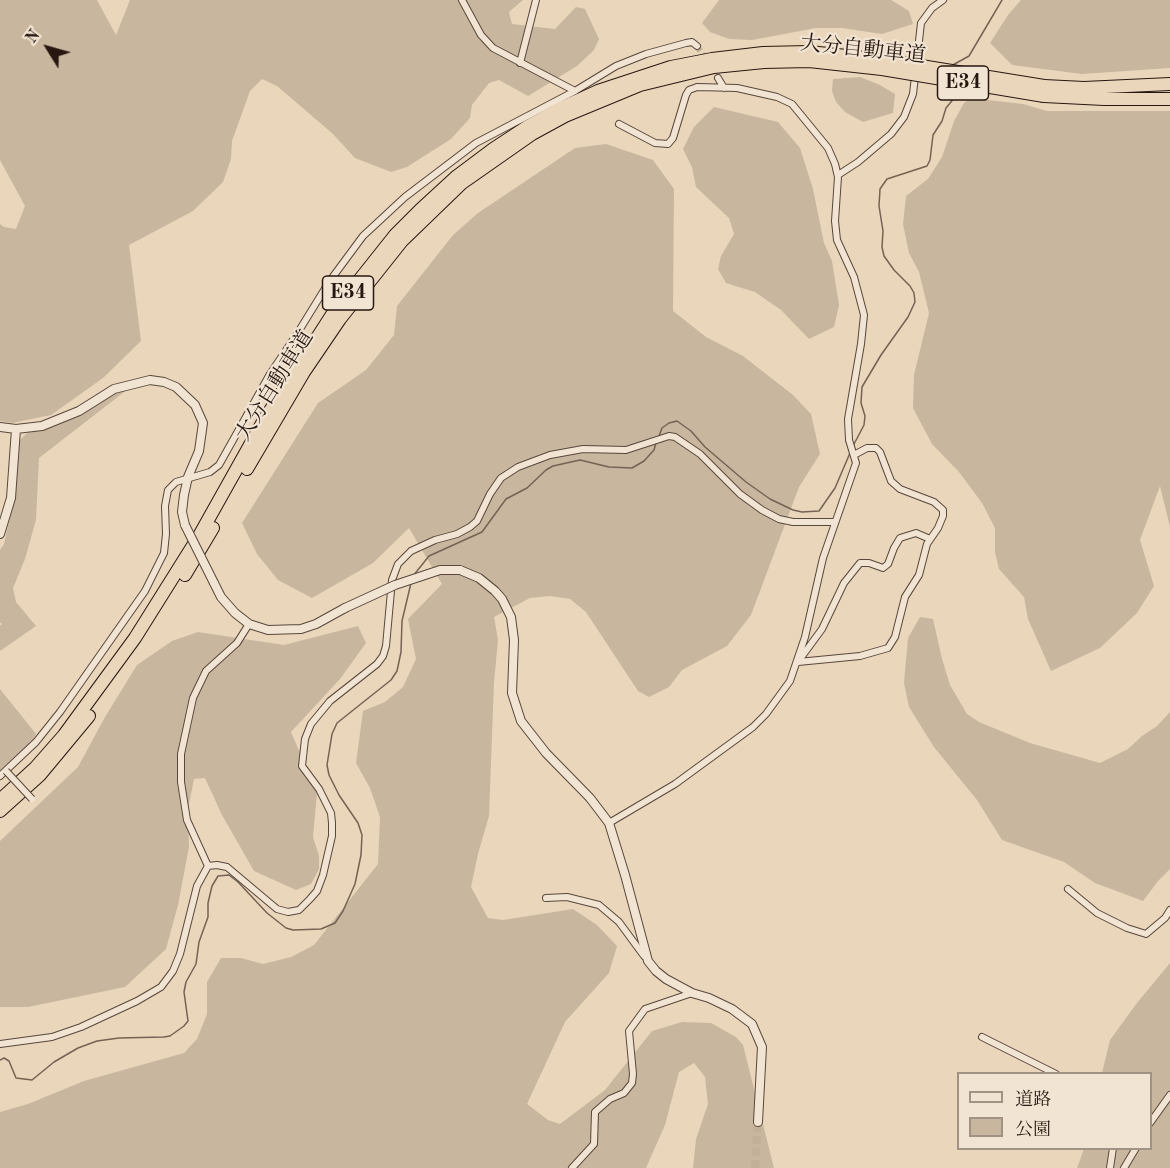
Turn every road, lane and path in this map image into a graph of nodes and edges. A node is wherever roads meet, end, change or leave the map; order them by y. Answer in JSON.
{"nodes":[{"id":1,"x":462,"y":0,"type":"edge"},
{"id":2,"x":536,"y":0,"type":"edge"},
{"id":3,"x":930,"y":0,"type":"edge"},
{"id":4,"x":943,"y":0,"type":"edge"},
{"id":5,"x":930,"y":11,"type":"junction"},
{"id":6,"x":697,"y":45,"type":"dead end"},
{"id":7,"x":520,"y":63,"type":"junction"},
{"id":8,"x":883,"y":64,"type":"junction"},
{"id":9,"x":718,"y":78,"type":"tunnel mouth"},
{"id":10,"x":1170,"y":84,"type":"edge"},
{"id":11,"x":724,"y":88,"type":"junction"},
{"id":12,"x":575,"y":91,"type":"junction"},
{"id":13,"x":1044,"y":91,"type":"junction"},
{"id":14,"x":1170,"y":99,"type":"edge"},
{"id":15,"x":619,"y":124,"type":"dead end"},
{"id":16,"x":838,"y":176,"type":"junction"},
{"id":17,"x":0,"y":427,"type":"edge"},
{"id":18,"x":16,"y":429,"type":"junction"},
{"id":19,"x":854,"y":455,"type":"junction"},
{"id":20,"x":188,"y":477,"type":"junction"},
{"id":21,"x":835,"y":522,"type":"junction"},
{"id":22,"x":0,"y":534,"type":"edge"},
{"id":23,"x":930,"y":539,"type":"junction"},
{"id":24,"x":249,"y":624,"type":"junction"},
{"id":25,"x":798,"y":662,"type":"junction"},
{"id":26,"x":6,"y":771,"type":"junction"},
{"id":27,"x":0,"y":776,"type":"edge"},
{"id":28,"x":32,"y":799,"type":"dead end"},
{"id":29,"x":0,"y":800,"type":"edge"},
{"id":30,"x":0,"y":811,"type":"edge"},
{"id":31,"x":609,"y":823,"type":"junction"},
{"id":32,"x":208,"y":866,"type":"junction"},
{"id":33,"x":1068,"y":889,"type":"dead end"},
{"id":34,"x":546,"y":898,"type":"dead end"},
{"id":35,"x":1170,"y":910,"type":"edge"},
{"id":36,"x":648,"y":961,"type":"junction"},
{"id":37,"x":692,"y":993,"type":"junction"},
{"id":38,"x":981,"y":1037,"type":"dead end"},
{"id":39,"x":0,"y":1044,"type":"edge"},
{"id":40,"x":1052,"y":1072,"type":"edge"},
{"id":41,"x":1170,"y":1095,"type":"edge"},
{"id":42,"x":1152,"y":1120,"type":"edge"},
{"id":43,"x":758,"y":1122,"type":"tunnel mouth"},
{"id":44,"x":1113,"y":1150,"type":"edge"},
{"id":45,"x":1135,"y":1150,"type":"edge"},
{"id":46,"x":572,"y":1168,"type":"edge"},
{"id":47,"x":1110,"y":1168,"type":"edge"},
{"id":48,"x":1124,"y":1168,"type":"edge"}],
"edges":[{"from":1,"to":7,"type":"street"},
{"from":2,"to":7,"type":"street"},
{"from":3,"to":5,"type":"street"},
{"from":4,"to":5,"type":"street"},
{"from":5,"to":16,"type":"street"},
{"from":6,"to":12,"type":"street"},
{"from":7,"to":12,"type":"street"},
{"from":8,"to":13,"type":"highway","name":"大分自動車道","number":"E34","bridge":true},
{"from":8,"to":29,"type":"highway","name":"大分自動車道","number":"E34"},
{"from":8,"to":30,"type":"highway","name":"大分自動車道","number":"E34"},
{"from":9,"to":11,"type":"street"},
{"from":10,"to":13,"type":"highway","name":"大分自動車道","number":"E34"},
{"from":11,"to":15,"type":"street"},
{"from":11,"to":16,"type":"street"},
{"from":12,"to":20,"type":"street"},
{"from":13,"to":14,"type":"highway","name":"大分自動車道","number":"E34"},
{"from":16,"to":19,"type":"street"},
{"from":17,"to":18,"type":"street"},
{"from":18,"to":20,"type":"street"},
{"from":18,"to":22,"type":"street"},
{"from":19,"to":21,"type":"street"},
{"from":19,"to":23,"type":"street"},
{"from":20,"to":24,"type":"street","bridge":true},
{"from":20,"to":26,"type":"street"},
{"from":21,"to":25,"type":"street"},
{"from":21,"to":32,"type":"street"},
{"from":23,"to":25,"type":"street"},
{"from":23,"to":25,"type":"street"},
{"from":24,"to":31,"type":"street","bridge":true},
{"from":24,"to":32,"type":"street"},
{"from":25,"to":31,"type":"street"},
{"from":26,"to":27,"type":"street"},
{"from":26,"to":28,"type":"street","bridge":true},
{"from":31,"to":36,"type":"street"},
{"from":32,"to":39,"type":"street"},
{"from":33,"to":35,"type":"street"},
{"from":34,"to":36,"type":"street"},
{"from":36,"to":37,"type":"street"},
{"from":37,"to":43,"type":"street"},
{"from":37,"to":46,"type":"street"},
{"from":38,"to":40,"type":"street"},
{"from":41,"to":42,"type":"street"},
{"from":44,"to":47,"type":"street"},
{"from":45,"to":48,"type":"street"}]}
